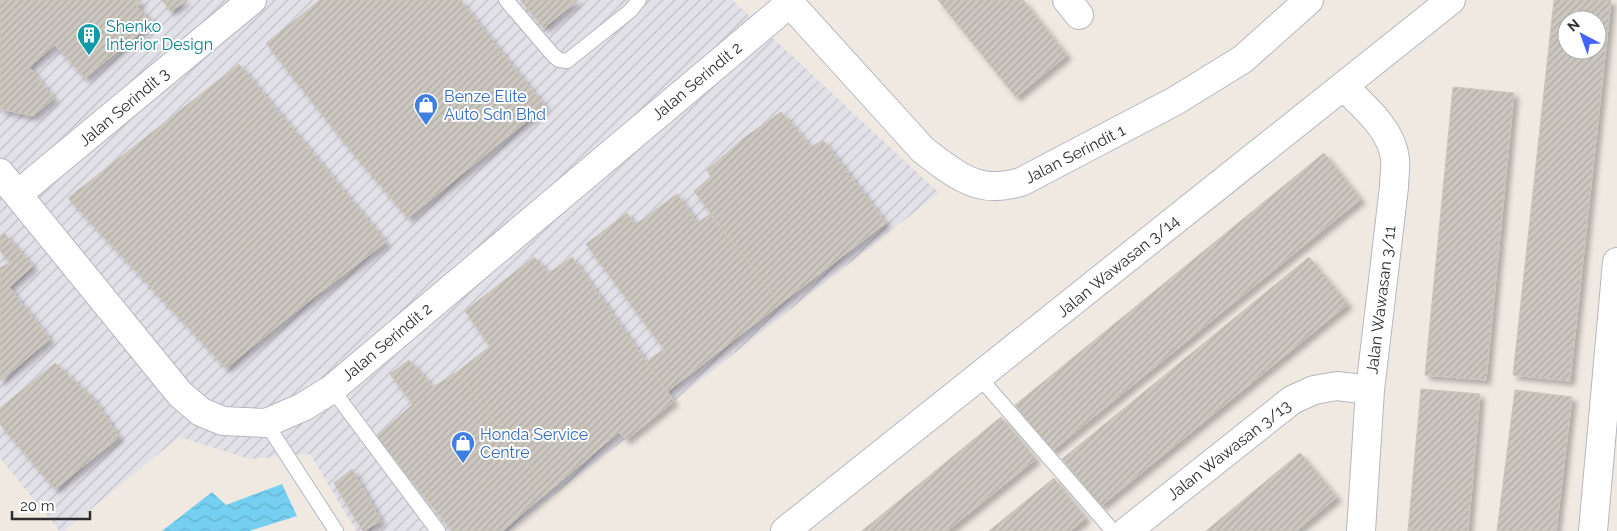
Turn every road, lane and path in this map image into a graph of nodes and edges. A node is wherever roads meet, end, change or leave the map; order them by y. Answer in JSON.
{"nodes":[{"id":1,"x":252,"y":0,"type":"edge"},
{"id":2,"x":506,"y":0,"type":"edge"},
{"id":3,"x":639,"y":0,"type":"edge"},
{"id":4,"x":1309,"y":0,"type":"edge"},
{"id":5,"x":1451,"y":0,"type":"edge"},
{"id":6,"x":788,"y":2,"type":"edge"},
{"id":7,"x":1343,"y":86,"type":"junction"},
{"id":8,"x":0,"y":173,"type":"edge"},
{"id":9,"x":18,"y":194,"type":"junction"},
{"id":10,"x":1617,"y":262,"type":"edge"},
{"id":11,"x":979,"y":377,"type":"junction"},
{"id":12,"x":332,"y":389,"type":"junction"},
{"id":13,"x":1370,"y":390,"type":"junction"},
{"id":14,"x":266,"y":423,"type":"junction"},
{"id":15,"x":336,"y":531,"type":"edge"},
{"id":16,"x":438,"y":531,"type":"edge"},
{"id":17,"x":786,"y":531,"type":"edge"},
{"id":18,"x":1113,"y":531,"type":"edge"},
{"id":19,"x":1127,"y":531,"type":"edge"},
{"id":20,"x":1361,"y":531,"type":"edge"},
{"id":21,"x":1593,"y":531,"type":"edge"}],
"edges":[{"from":1,"to":9,"type":"street","name":"Jalan Serindit 3"},
{"from":2,"to":3,"type":"lane"},
{"from":4,"to":6,"type":"street","name":"Jalan Serindit 1"},
{"from":5,"to":7,"type":"street","name":"Jalan Wawasan 3/14"},
{"from":6,"to":12,"type":"street","name":"Jalan Serindit 2"},
{"from":7,"to":11,"type":"street","name":"Jalan Wawasan 3/14"},
{"from":7,"to":13,"type":"street","name":"Jalan Wawasan 3/11"},
{"from":8,"to":9,"type":"street","name":"Jalan Serindit 2"},
{"from":9,"to":14,"type":"street","name":"Jalan Serindit 2"},
{"from":10,"to":21,"type":"street"},
{"from":11,"to":17,"type":"street","name":"Jalan Wawasan 3/14"},
{"from":11,"to":18,"type":"lane"},
{"from":12,"to":14,"type":"street","name":"Jalan Serindit 2"},
{"from":12,"to":16,"type":"lane"},
{"from":13,"to":19,"type":"street","name":"Jalan Wawasan 3/13"},
{"from":13,"to":20,"type":"street","name":"Jalan Wawasan 3/11"},
{"from":14,"to":15,"type":"lane"}]}
